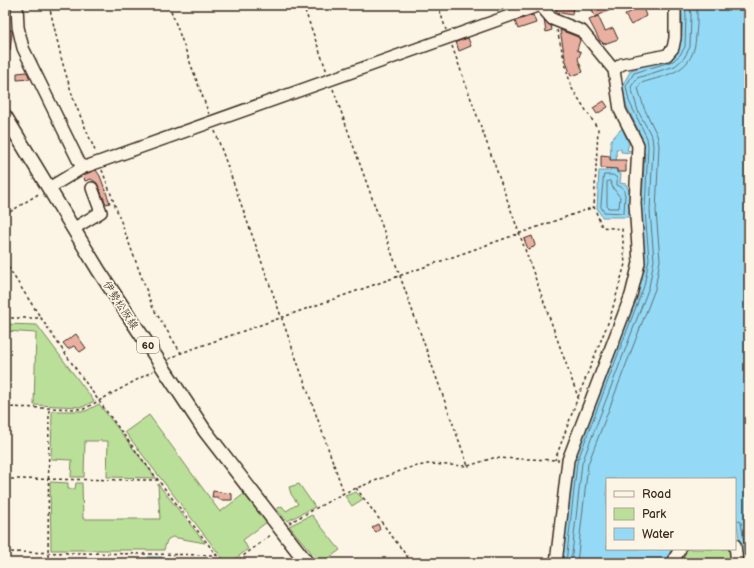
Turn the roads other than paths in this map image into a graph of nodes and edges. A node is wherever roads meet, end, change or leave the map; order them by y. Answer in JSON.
{"nodes":[{"id":1,"x":17,"y":5,"type":"edge"},
{"id":2,"x":540,"y":5,"type":"edge"},
{"id":3,"x":675,"y":5,"type":"edge"},
{"id":4,"x":614,"y":70,"type":"junction"},
{"id":5,"x":5,"y":116,"type":"edge"},
{"id":6,"x":82,"y":168,"type":"junction"},
{"id":7,"x":49,"y":188,"type":"junction"},
{"id":8,"x":92,"y":188,"type":"dead end"},
{"id":9,"x":73,"y":229,"type":"junction"},
{"id":10,"x":679,"y":550,"type":"edge"},
{"id":11,"x":736,"y":550,"type":"edge"},
{"id":12,"x":307,"y":563,"type":"edge"},
{"id":13,"x":556,"y":563,"type":"edge"},
{"id":14,"x":672,"y":563,"type":"edge"},
{"id":15,"x":737,"y":563,"type":"edge"}],
"edges":[{"from":1,"to":6,"type":"street"},
{"from":2,"to":4,"type":"street"},
{"from":2,"to":6,"type":"street"},
{"from":3,"to":4,"type":"street"},
{"from":4,"to":13,"type":"street"},
{"from":5,"to":7,"type":"main road","name":"伊勢松阪線","number":"60"},
{"from":6,"to":7,"type":"street"},
{"from":7,"to":9,"type":"main road","name":"伊勢松阪線","number":"60"},
{"from":8,"to":9,"type":"street"},
{"from":9,"to":12,"type":"main road","name":"伊勢松阪線","number":"60"},
{"from":10,"to":14,"type":"street"},
{"from":11,"to":15,"type":"street"}]}
